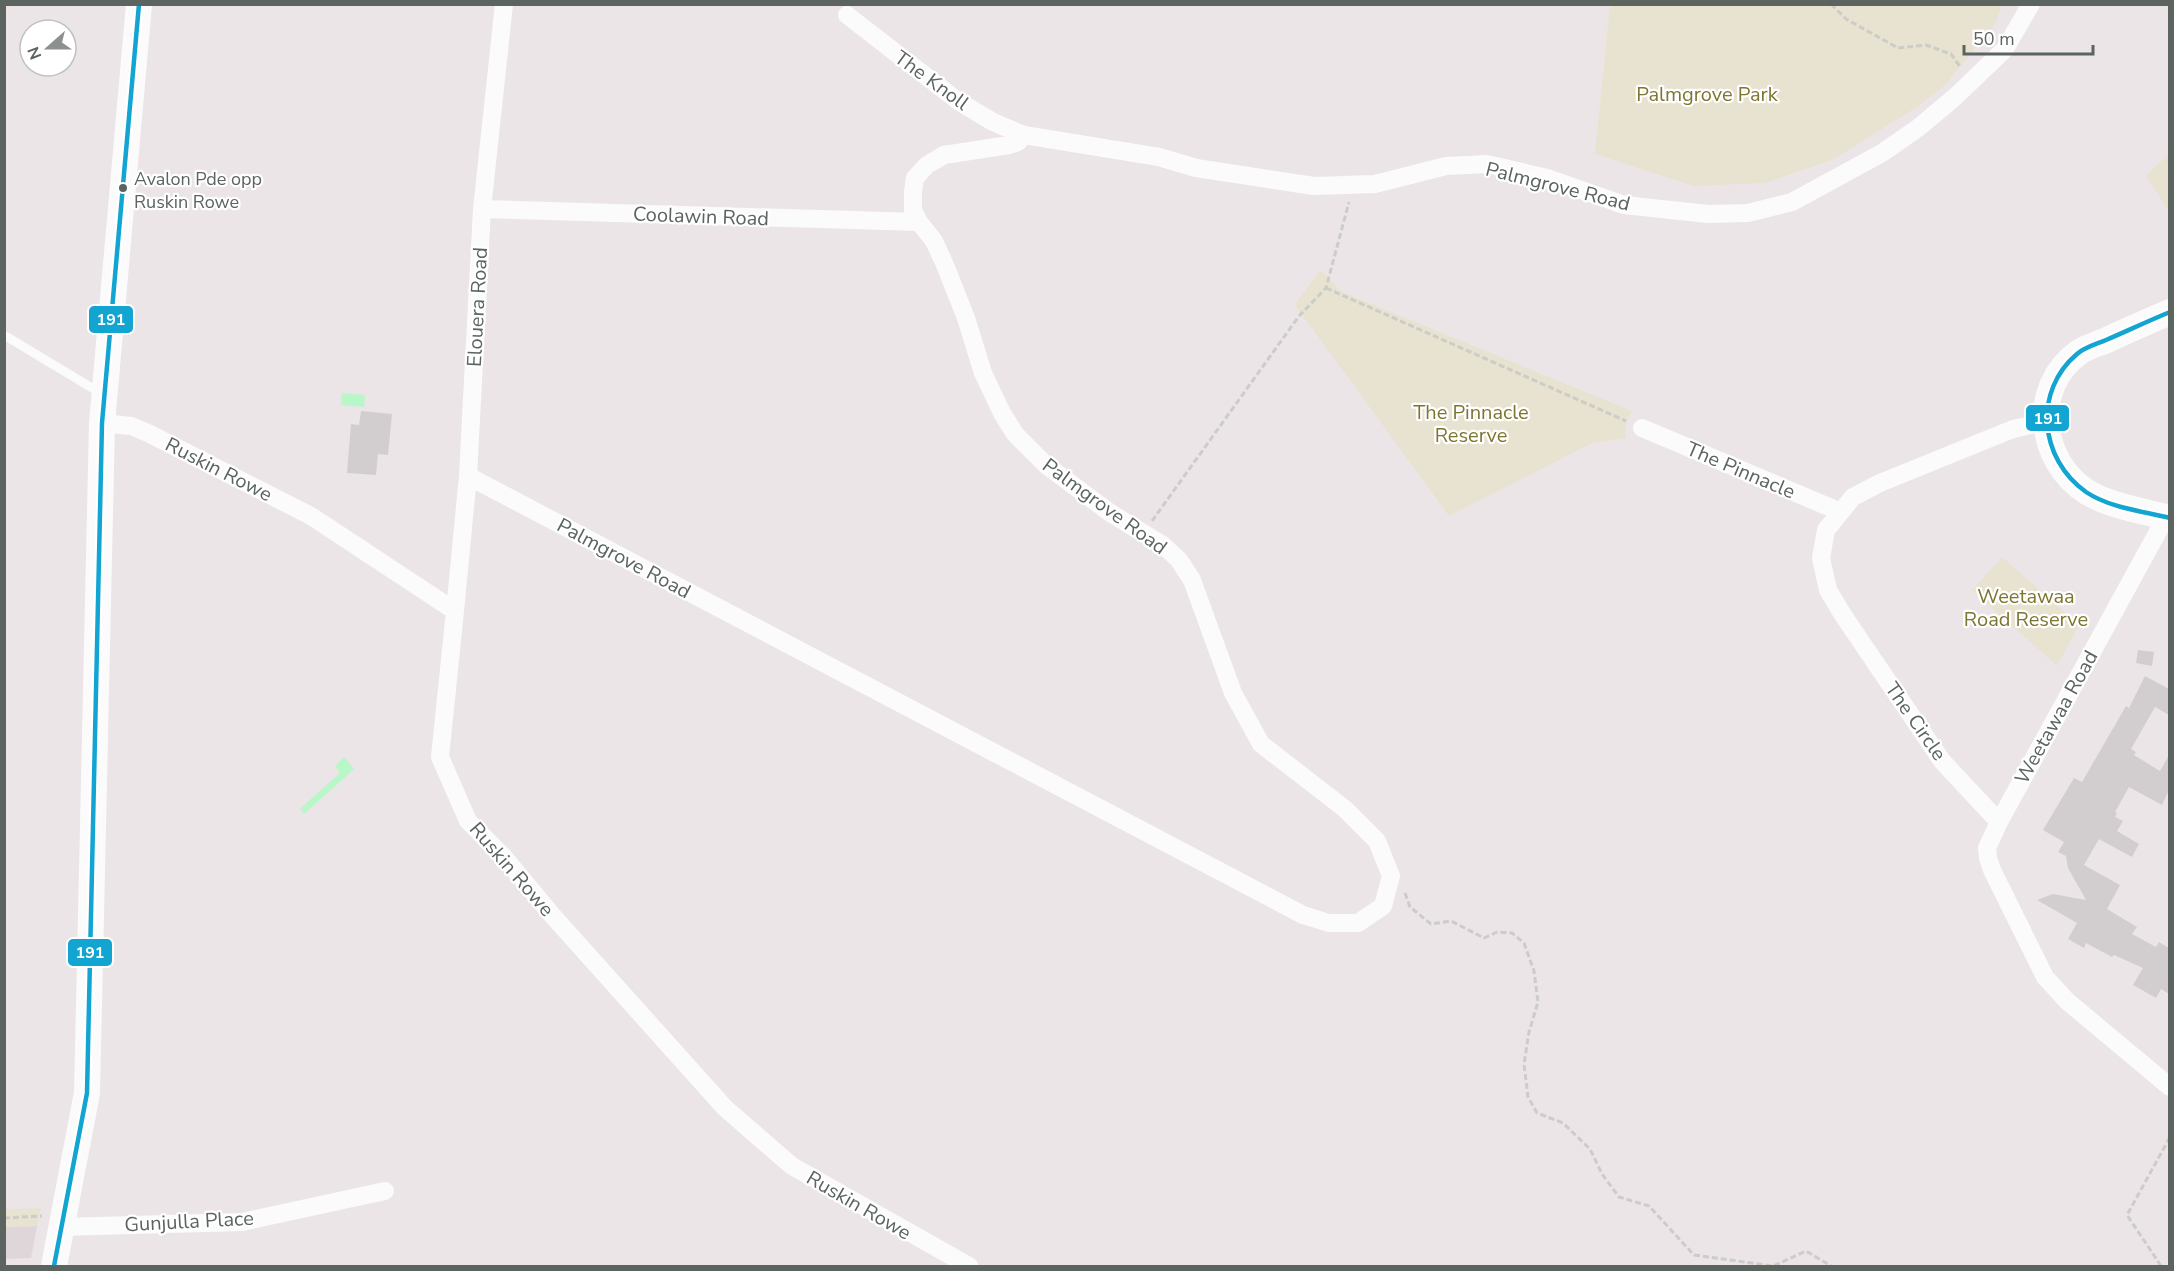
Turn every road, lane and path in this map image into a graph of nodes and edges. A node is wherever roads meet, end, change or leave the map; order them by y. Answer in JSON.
{"nodes":[{"id":1,"x":139,"y":4,"type":"edge"},
{"id":2,"x":504,"y":4,"type":"edge"},
{"id":3,"x":1831,"y":4,"type":"edge"},
{"id":4,"x":2031,"y":4,"type":"edge"},
{"id":5,"x":846,"y":15,"type":"dead end"},
{"id":6,"x":1970,"y":82,"type":"junction"},
{"id":7,"x":1024,"y":135,"type":"junction"},
{"id":8,"x":1349,"y":186,"type":"junction"},
{"id":9,"x":482,"y":209,"type":"junction"},
{"id":10,"x":919,"y":222,"type":"junction"},
{"id":11,"x":1326,"y":288,"type":"junction"},
{"id":12,"x":2169,"y":312,"type":"edge"},
{"id":13,"x":4,"y":335,"type":"edge"},
{"id":14,"x":104,"y":396,"type":"junction"},
{"id":15,"x":2045,"y":422,"type":"junction"},
{"id":16,"x":102,"y":423,"type":"junction"},
{"id":17,"x":1642,"y":428,"type":"joint"},
{"id":18,"x":468,"y":476,"type":"junction"},
{"id":19,"x":1841,"y":512,"type":"junction"},
{"id":20,"x":2168,"y":517,"type":"edge"},
{"id":21,"x":1143,"y":534,"type":"junction"},
{"id":22,"x":455,"y":611,"type":"junction"},
{"id":23,"x":1999,"y":822,"type":"junction"},
{"id":24,"x":1391,"y":876,"type":"junction"},
{"id":25,"x":2169,"y":1087,"type":"edge"},
{"id":26,"x":2169,"y":1137,"type":"edge"},
{"id":27,"x":385,"y":1191,"type":"dead end"},
{"id":28,"x":4,"y":1218,"type":"edge"},
{"id":29,"x":63,"y":1221,"type":"junction"},
{"id":30,"x":54,"y":1266,"type":"edge"},
{"id":31,"x":969,"y":1266,"type":"edge"},
{"id":32,"x":1831,"y":1266,"type":"edge"},
{"id":33,"x":2161,"y":1266,"type":"edge"}],
"edges":[{"from":1,"to":14,"type":"street"},
{"from":2,"to":9,"type":"street","name":"Elouera Road"},
{"from":3,"to":6,"type":"path"},
{"from":4,"to":6,"type":"street","name":"Palmgrove Road"},
{"from":5,"to":7,"type":"street","name":"The Knoll"},
{"from":6,"to":8,"type":"street","name":"Palmgrove Road"},
{"from":7,"to":8,"type":"street","name":"Palmgrove Road"},
{"from":7,"to":10,"type":"street","name":"Palmgrove Road"},
{"from":8,"to":11,"type":"path"},
{"from":9,"to":10,"type":"street","name":"Coolawin Road"},
{"from":9,"to":18,"type":"street","name":"Elouera Road"},
{"from":10,"to":21,"type":"street","name":"Palmgrove Road"},
{"from":11,"to":17,"type":"path"},
{"from":11,"to":21,"type":"path"},
{"from":12,"to":15,"type":"street"},
{"from":13,"to":14,"type":"lane"},
{"from":14,"to":16,"type":"street"},
{"from":15,"to":19,"type":"street","name":"The Circle"},
{"from":15,"to":20,"type":"street"},
{"from":16,"to":22,"type":"street","name":"Ruskin Rowe"},
{"from":16,"to":29,"type":"street"},
{"from":17,"to":19,"type":"street","name":"The Pinnacle"},
{"from":18,"to":22,"type":"street","name":"Elouera Road"},
{"from":18,"to":24,"type":"street","name":"Palmgrove Road"},
{"from":19,"to":23,"type":"street","name":"The Circle"},
{"from":20,"to":23,"type":"street","name":"Weetawaa Road"},
{"from":21,"to":24,"type":"street","name":"Palmgrove Road"},
{"from":22,"to":31,"type":"street","name":"Ruskin Rowe"},
{"from":23,"to":25,"type":"street"},
{"from":24,"to":32,"type":"path"},
{"from":26,"to":33,"type":"path"},
{"from":27,"to":29,"type":"street","name":"Gunjulla Place"},
{"from":28,"to":29,"type":"path"},
{"from":29,"to":30,"type":"street"}]}
